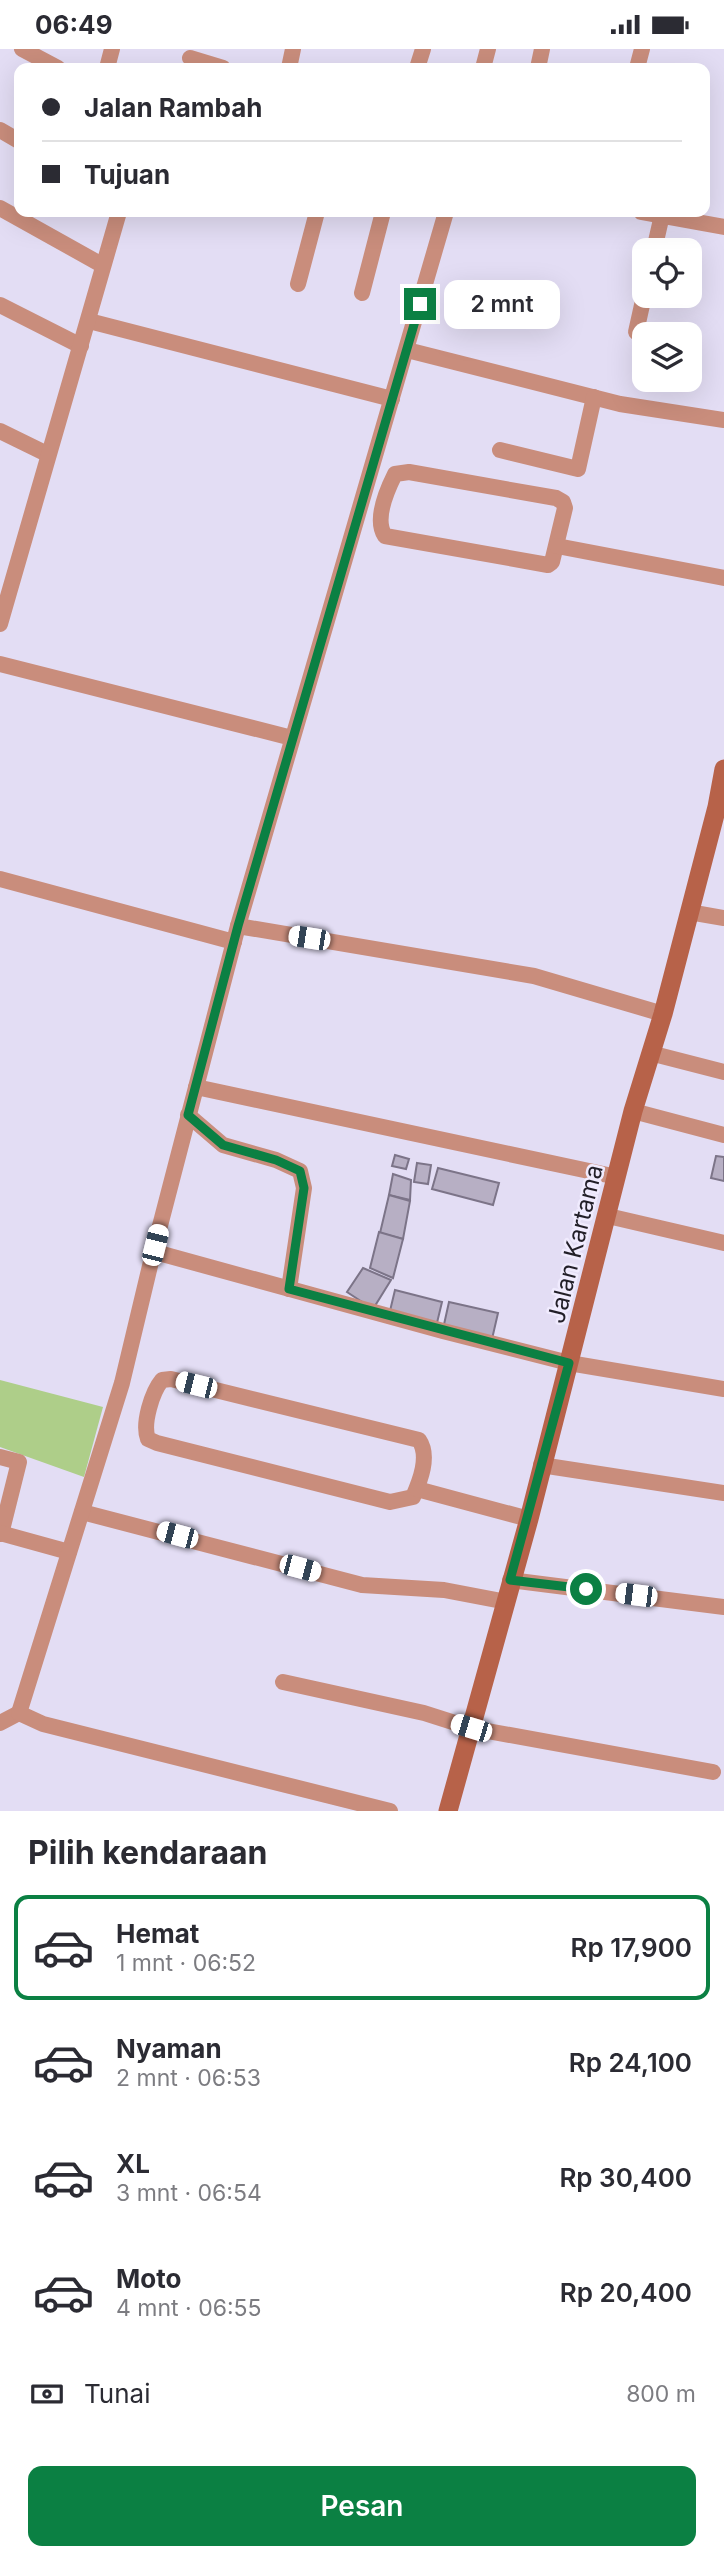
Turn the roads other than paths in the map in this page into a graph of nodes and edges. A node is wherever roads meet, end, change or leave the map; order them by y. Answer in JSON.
{"nodes":[{"id":1,"x":22,"y":49,"type":"edge"},
{"id":2,"x":190,"y":58,"type":"dead end"},
{"id":3,"x":49,"y":63,"type":"edge"},
{"id":4,"x":206,"y":63,"type":"edge"},
{"id":5,"x":16,"y":217,"type":"edge"},
{"id":6,"x":118,"y":217,"type":"edge"},
{"id":7,"x":316,"y":217,"type":"edge"},
{"id":8,"x":382,"y":217,"type":"edge"},
{"id":9,"x":445,"y":217,"type":"edge"},
{"id":10,"x":662,"y":217,"type":"edge"},
{"id":11,"x":672,"y":217,"type":"edge"},
{"id":12,"x":724,"y":227,"type":"edge"},
{"id":13,"x":657,"y":238,"type":"edge"},
{"id":14,"x":103,"y":265,"type":"junction"},
{"id":15,"x":298,"y":283,"type":"dead end"},
{"id":16,"x":362,"y":293,"type":"dead end"},
{"id":17,"x":0,"y":305,"type":"edge"},
{"id":18,"x":89,"y":321,"type":"junction"},
{"id":19,"x":81,"y":346,"type":"junction"},
{"id":20,"x":407,"y":350,"type":"junction"},
{"id":21,"x":594,"y":397,"type":"junction"},
{"id":22,"x":393,"y":398,"type":"junction"},
{"id":23,"x":724,"y":420,"type":"edge"},
{"id":24,"x":0,"y":431,"type":"edge"},
{"id":25,"x":500,"y":450,"type":"dead end"},
{"id":26,"x":47,"y":454,"type":"junction"},
{"id":27,"x":557,"y":546,"type":"junction"},
{"id":28,"x":724,"y":578,"type":"edge"},
{"id":29,"x":0,"y":624,"type":"edge"},
{"id":30,"x":0,"y":664,"type":"edge"},
{"id":31,"x":292,"y":738,"type":"junction"},
{"id":32,"x":724,"y":769,"type":"edge"},
{"id":33,"x":720,"y":808,"type":"edge"},
{"id":34,"x":0,"y":879,"type":"edge"},
{"id":35,"x":689,"y":912,"type":"junction"},
{"id":36,"x":724,"y":918,"type":"edge"},
{"id":37,"x":238,"y":926,"type":"junction"},
{"id":38,"x":234,"y":942,"type":"junction"},
{"id":39,"x":663,"y":1014,"type":"junction"},
{"id":40,"x":650,"y":1053,"type":"junction"},
{"id":41,"x":724,"y":1072,"type":"edge"},
{"id":42,"x":196,"y":1087,"type":"junction"},
{"id":43,"x":633,"y":1111,"type":"junction"},
{"id":44,"x":188,"y":1115,"type":"junction"},
{"id":45,"x":724,"y":1135,"type":"edge"},
{"id":46,"x":617,"y":1177,"type":"junction"},
{"id":47,"x":608,"y":1216,"type":"junction"},
{"id":48,"x":724,"y":1243,"type":"edge"},
{"id":49,"x":155,"y":1252,"type":"junction"},
{"id":50,"x":289,"y":1289,"type":"junction"},
{"id":51,"x":569,"y":1363,"type":"junction"},
{"id":52,"x":724,"y":1389,"type":"edge"},
{"id":53,"x":0,"y":1457,"type":"edge"},
{"id":54,"x":541,"y":1465,"type":"junction"},
{"id":55,"x":417,"y":1489,"type":"junction"},
{"id":56,"x":724,"y":1493,"type":"edge"},
{"id":57,"x":82,"y":1512,"type":"junction"},
{"id":58,"x":529,"y":1519,"type":"junction"},
{"id":59,"x":0,"y":1533,"type":"edge"},
{"id":60,"x":69,"y":1552,"type":"junction"},
{"id":61,"x":510,"y":1580,"type":"junction"},
{"id":62,"x":507,"y":1602,"type":"junction"},
{"id":63,"x":724,"y":1607,"type":"edge"},
{"id":64,"x":283,"y":1682,"type":"dead end"},
{"id":65,"x":19,"y":1713,"type":"junction"},
{"id":66,"x":1,"y":1720,"type":"edge"},
{"id":67,"x":471,"y":1728,"type":"junction"},
{"id":68,"x":713,"y":1772,"type":"dead end"},
{"id":69,"x":390,"y":1811,"type":"edge"},
{"id":70,"x":449,"y":1811,"type":"edge"}],
"edges":[{"from":1,"to":3,"type":"street"},
{"from":2,"to":4,"type":"street"},
{"from":5,"to":14,"type":"street"},
{"from":6,"to":14,"type":"street"},
{"from":7,"to":15,"type":"street"},
{"from":8,"to":16,"type":"street"},
{"from":9,"to":20,"type":"street"},
{"from":10,"to":13,"type":"street"},
{"from":11,"to":12,"type":"street"},
{"from":14,"to":18,"type":"street"},
{"from":17,"to":19,"type":"street"},
{"from":18,"to":19,"type":"street"},
{"from":18,"to":22,"type":"street"},
{"from":19,"to":26,"type":"street"},
{"from":20,"to":21,"type":"street"},
{"from":20,"to":22,"type":"street"},
{"from":21,"to":23,"type":"street"},
{"from":21,"to":25,"type":"street"},
{"from":22,"to":31,"type":"street"},
{"from":24,"to":26,"type":"street"},
{"from":26,"to":29,"type":"street"},
{"from":27,"to":27,"type":"street"},
{"from":27,"to":28,"type":"street"},
{"from":30,"to":31,"type":"street"},
{"from":31,"to":37,"type":"street"},
{"from":32,"to":33,"type":"main road","name":"Jalan Kartama"},
{"from":33,"to":35,"type":"main road","name":"Jalan Kartama"},
{"from":34,"to":38,"type":"street"},
{"from":35,"to":36,"type":"street"},
{"from":35,"to":39,"type":"main road","name":"Jalan Kartama"},
{"from":37,"to":38,"type":"street"},
{"from":37,"to":39,"type":"street"},
{"from":38,"to":42,"type":"street"},
{"from":39,"to":40,"type":"main road","name":"Jalan Kartama"},
{"from":40,"to":41,"type":"street"},
{"from":40,"to":43,"type":"main road","name":"Jalan Kartama"},
{"from":42,"to":44,"type":"street"},
{"from":42,"to":46,"type":"street"},
{"from":43,"to":45,"type":"street"},
{"from":43,"to":46,"type":"main road","name":"Jalan Kartama"},
{"from":44,"to":49,"type":"street"},
{"from":44,"to":50,"type":"street"},
{"from":46,"to":47,"type":"main road","name":"Jalan Kartama"},
{"from":47,"to":48,"type":"street"},
{"from":47,"to":51,"type":"main road","name":"Jalan Kartama"},
{"from":49,"to":50,"type":"street"},
{"from":49,"to":57,"type":"street"},
{"from":50,"to":51,"type":"street"},
{"from":51,"to":52,"type":"street"},
{"from":51,"to":54,"type":"main road","name":"Jalan Kartama"},
{"from":53,"to":59,"type":"street"},
{"from":54,"to":56,"type":"street"},
{"from":54,"to":58,"type":"main road","name":"Jalan Kartama"},
{"from":55,"to":55,"type":"street"},
{"from":55,"to":58,"type":"street"},
{"from":57,"to":60,"type":"street"},
{"from":57,"to":62,"type":"street"},
{"from":58,"to":61,"type":"main road","name":"Jalan Kartama"},
{"from":59,"to":60,"type":"street"},
{"from":60,"to":65,"type":"street"},
{"from":61,"to":62,"type":"main road","name":"Jalan Kartama"},
{"from":61,"to":63,"type":"street"},
{"from":62,"to":67,"type":"main road","name":"Jalan Kartama"},
{"from":64,"to":67,"type":"street"},
{"from":65,"to":66,"type":"street"},
{"from":65,"to":69,"type":"street"},
{"from":67,"to":68,"type":"street"},
{"from":67,"to":70,"type":"main road","name":"Jalan Kartama"}]}
